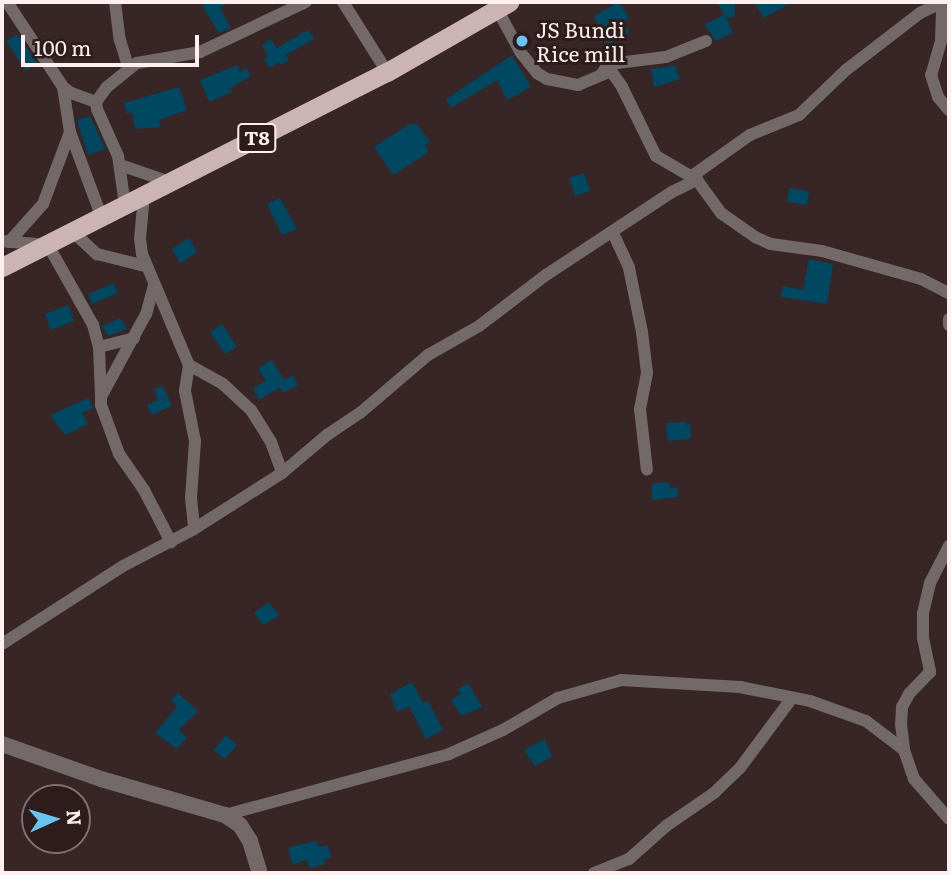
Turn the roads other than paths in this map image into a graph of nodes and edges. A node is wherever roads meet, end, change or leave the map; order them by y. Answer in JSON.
{"nodes":[{"id":1,"x":8,"y":2,"type":"edge"},
{"id":2,"x":115,"y":2,"type":"edge"},
{"id":3,"x":306,"y":2,"type":"edge"},
{"id":4,"x":343,"y":2,"type":"edge"},
{"id":5,"x":945,"y":2,"type":"edge"},
{"id":6,"x":503,"y":5,"type":"edge"},
{"id":7,"x":706,"y":41,"type":"dead end"},
{"id":8,"x":128,"y":67,"type":"junction"},
{"id":9,"x":387,"y":72,"type":"junction"},
{"id":10,"x":603,"y":72,"type":"junction"},
{"id":11,"x":62,"y":87,"type":"junction"},
{"id":12,"x":96,"y":102,"type":"junction"},
{"id":13,"x":949,"y":110,"type":"edge"},
{"id":14,"x":70,"y":132,"type":"junction"},
{"id":15,"x":120,"y":165,"type":"junction"},
{"id":16,"x":694,"y":178,"type":"junction"},
{"id":17,"x":171,"y":182,"type":"junction"},
{"id":18,"x":144,"y":196,"type":"junction"},
{"id":19,"x":125,"y":205,"type":"junction"},
{"id":20,"x":102,"y":218,"type":"junction"},
{"id":21,"x":73,"y":232,"type":"junction"},
{"id":22,"x":613,"y":233,"type":"junction"},
{"id":23,"x":5,"y":242,"type":"edge"},
{"id":24,"x":48,"y":245,"type":"junction"},
{"id":25,"x":145,"y":266,"type":"junction"},
{"id":26,"x":2,"y":267,"type":"edge"},
{"id":27,"x":154,"y":285,"type":"junction"},
{"id":28,"x":949,"y":293,"type":"edge"},
{"id":29,"x":134,"y":338,"type":"junction"},
{"id":30,"x":99,"y":347,"type":"junction"},
{"id":31,"x":189,"y":365,"type":"junction"},
{"id":32,"x":101,"y":397,"type":"junction"},
{"id":33,"x":647,"y":470,"type":"dead end"},
{"id":34,"x":282,"y":473,"type":"junction"},
{"id":35,"x":194,"y":529,"type":"junction"},
{"id":36,"x":172,"y":542,"type":"junction"},
{"id":37,"x":949,"y":546,"type":"edge"},
{"id":38,"x":2,"y":644,"type":"edge"},
{"id":39,"x":792,"y":698,"type":"junction"},
{"id":40,"x":2,"y":744,"type":"edge"},
{"id":41,"x":904,"y":750,"type":"junction"},
{"id":42,"x":225,"y":815,"type":"junction"},
{"id":43,"x":949,"y":819,"type":"edge"},
{"id":44,"x":260,"y":873,"type":"edge"},
{"id":45,"x":594,"y":873,"type":"edge"}],
"edges":[{"from":1,"to":11,"type":"street"},
{"from":2,"to":8,"type":"street"},
{"from":3,"to":8,"type":"street"},
{"from":4,"to":9,"type":"street"},
{"from":5,"to":13,"type":"street"},
{"from":5,"to":16,"type":"street"},
{"from":6,"to":9,"type":"highway","number":"T8"},
{"from":6,"to":10,"type":"street"},
{"from":7,"to":10,"type":"street"},
{"from":8,"to":12,"type":"street"},
{"from":9,"to":17,"type":"highway","number":"T8"},
{"from":10,"to":16,"type":"street"},
{"from":11,"to":12,"type":"street"},
{"from":11,"to":14,"type":"street"},
{"from":12,"to":15,"type":"street"},
{"from":14,"to":20,"type":"street"},
{"from":14,"to":23,"type":"street"},
{"from":15,"to":17,"type":"street"},
{"from":15,"to":19,"type":"street"},
{"from":16,"to":22,"type":"street"},
{"from":16,"to":28,"type":"street"},
{"from":17,"to":18,"type":"highway","number":"T8"},
{"from":18,"to":19,"type":"highway","number":"T8"},
{"from":18,"to":25,"type":"street"},
{"from":19,"to":20,"type":"highway","number":"T8"},
{"from":20,"to":21,"type":"highway","number":"T8"},
{"from":21,"to":24,"type":"highway","number":"T8"},
{"from":21,"to":25,"type":"street"},
{"from":22,"to":33,"type":"street"},
{"from":22,"to":34,"type":"street"},
{"from":23,"to":24,"type":"street"},
{"from":24,"to":26,"type":"highway","number":"T8"},
{"from":24,"to":30,"type":"street"},
{"from":25,"to":27,"type":"street"},
{"from":27,"to":29,"type":"street"},
{"from":27,"to":31,"type":"street"},
{"from":29,"to":30,"type":"street"},
{"from":29,"to":32,"type":"street"},
{"from":30,"to":32,"type":"street"},
{"from":31,"to":34,"type":"street"},
{"from":31,"to":35,"type":"street"},
{"from":32,"to":36,"type":"street"},
{"from":34,"to":35,"type":"street"},
{"from":35,"to":36,"type":"street"},
{"from":36,"to":38,"type":"street"},
{"from":37,"to":41,"type":"street"},
{"from":39,"to":41,"type":"street"},
{"from":39,"to":42,"type":"street"},
{"from":39,"to":45,"type":"street"},
{"from":40,"to":42,"type":"street"},
{"from":41,"to":43,"type":"street"},
{"from":42,"to":44,"type":"street"}]}
